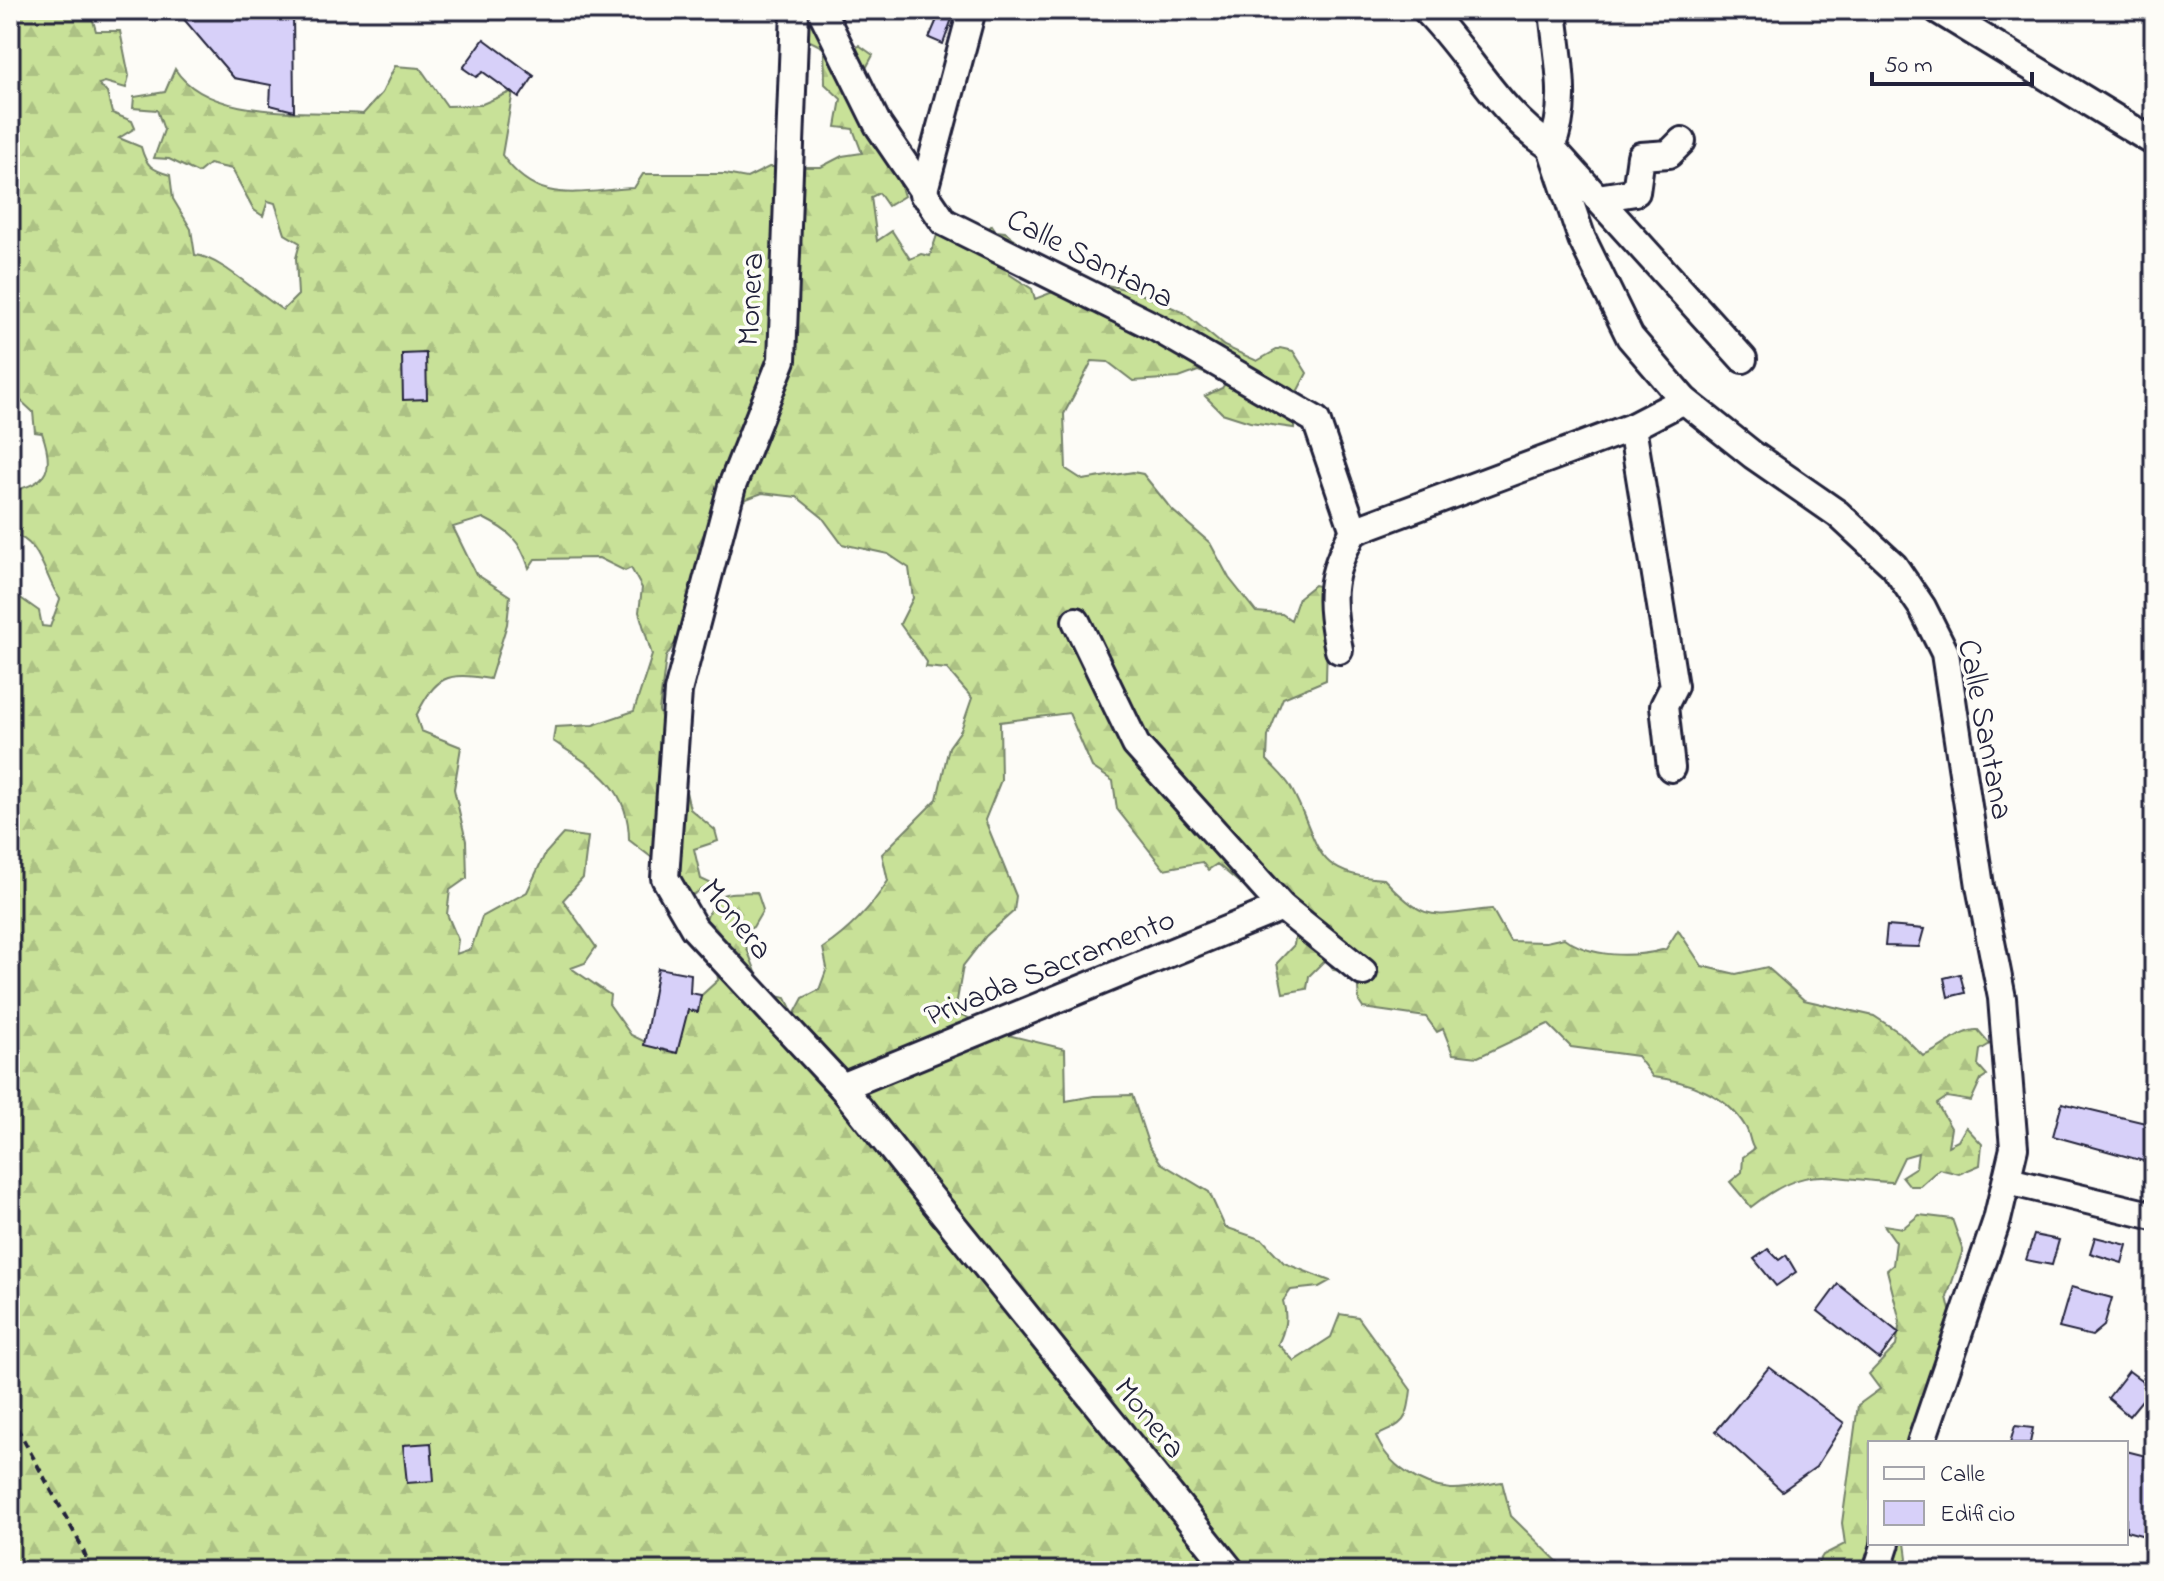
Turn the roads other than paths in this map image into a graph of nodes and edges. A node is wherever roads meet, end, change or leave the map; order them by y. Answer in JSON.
{"nodes":[{"id":1,"x":795,"y":10,"type":"edge"},
{"id":2,"x":821,"y":10,"type":"edge"},
{"id":3,"x":972,"y":10,"type":"edge"},
{"id":4,"x":1426,"y":10,"type":"edge"},
{"id":5,"x":1553,"y":10,"type":"edge"},
{"id":6,"x":1938,"y":10,"type":"edge"},
{"id":7,"x":1682,"y":141,"type":"dead end"},
{"id":8,"x":2154,"y":142,"type":"edge"},
{"id":9,"x":1551,"y":147,"type":"junction"},
{"id":10,"x":923,"y":194,"type":"junction"},
{"id":11,"x":1597,"y":198,"type":"junction"},
{"id":12,"x":1743,"y":359,"type":"dead end"},
{"id":13,"x":1684,"y":400,"type":"junction"},
{"id":14,"x":1632,"y":427,"type":"junction"},
{"id":15,"x":1354,"y":531,"type":"junction"},
{"id":16,"x":1076,"y":621,"type":"dead end"},
{"id":17,"x":1339,"y":650,"type":"dead end"},
{"id":18,"x":1671,"y":768,"type":"dead end"},
{"id":19,"x":1282,"y":907,"type":"junction"},
{"id":20,"x":1363,"y":972,"type":"dead end"},
{"id":21,"x":842,"y":1087,"type":"junction"},
{"id":22,"x":2008,"y":1181,"type":"junction"},
{"id":23,"x":2154,"y":1216,"type":"edge"},
{"id":24,"x":1922,"y":1441,"type":"edge"},
{"id":25,"x":1885,"y":1545,"type":"edge"},
{"id":26,"x":1231,"y":1571,"type":"edge"},
{"id":27,"x":1877,"y":1571,"type":"edge"}],
"edges":[{"from":1,"to":21,"type":"street","name":"Monera"},
{"from":2,"to":10,"type":"street","name":"Calle Santana"},
{"from":3,"to":10,"type":"street"},
{"from":4,"to":9,"type":"street"},
{"from":5,"to":9,"type":"street"},
{"from":6,"to":8,"type":"street"},
{"from":7,"to":11,"type":"street"},
{"from":9,"to":11,"type":"street"},
{"from":9,"to":13,"type":"street","name":"Calle Santana"},
{"from":10,"to":15,"type":"street","name":"Calle Santana"},
{"from":11,"to":12,"type":"street"},
{"from":13,"to":14,"type":"street"},
{"from":13,"to":22,"type":"street","name":"Calle Santana"},
{"from":14,"to":15,"type":"street"},
{"from":14,"to":18,"type":"street"},
{"from":15,"to":17,"type":"street"},
{"from":16,"to":19,"type":"street"},
{"from":19,"to":20,"type":"street"},
{"from":19,"to":21,"type":"street","name":"Privada Sacramento"},
{"from":21,"to":26,"type":"street","name":"Monera"},
{"from":22,"to":23,"type":"street"},
{"from":22,"to":24,"type":"street","name":"Calle Santana"},
{"from":25,"to":27,"type":"street"}]}
